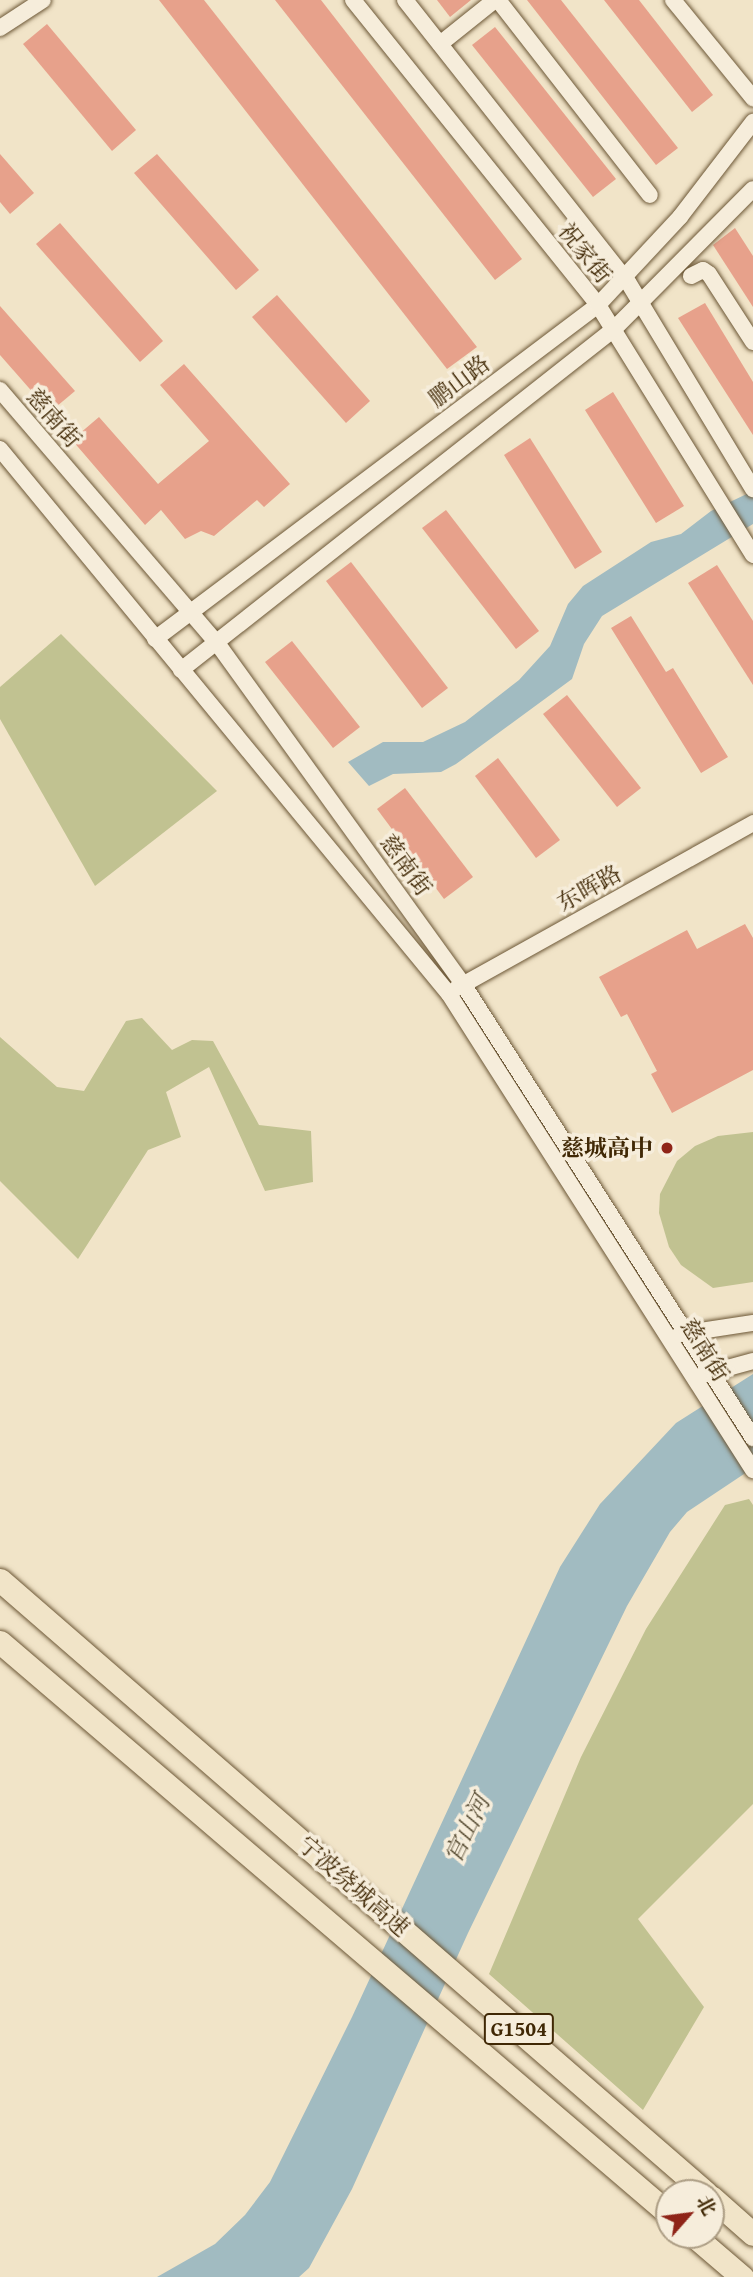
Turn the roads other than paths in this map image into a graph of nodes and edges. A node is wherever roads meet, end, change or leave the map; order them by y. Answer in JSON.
{"nodes":[{"id":1,"x":43,"y":0,"type":"edge"},
{"id":2,"x":353,"y":0,"type":"edge"},
{"id":3,"x":405,"y":0,"type":"edge"},
{"id":4,"x":496,"y":0,"type":"edge"},
{"id":5,"x":673,"y":0,"type":"edge"},
{"id":6,"x":0,"y":28,"type":"edge"},
{"id":7,"x":440,"y":44,"type":"junction"},
{"id":8,"x":753,"y":98,"type":"edge"},
{"id":9,"x":753,"y":122,"type":"edge"},
{"id":10,"x":753,"y":189,"type":"edge"},
{"id":11,"x":650,"y":195,"type":"dead end"},
{"id":12,"x":691,"y":276,"type":"dead end"},
{"id":13,"x":624,"y":277,"type":"junction"},
{"id":14,"x":640,"y":302,"type":"junction"},
{"id":15,"x":598,"y":305,"type":"junction"},
{"id":16,"x":614,"y":329,"type":"junction"},
{"id":17,"x":753,"y":342,"type":"edge"},
{"id":18,"x":0,"y":390,"type":"edge"},
{"id":19,"x":0,"y":449,"type":"edge"},
{"id":20,"x":753,"y":489,"type":"edge"},
{"id":21,"x":753,"y":555,"type":"edge"},
{"id":22,"x":192,"y":611,"type":"junction"},
{"id":23,"x":155,"y":639,"type":"junction"},
{"id":24,"x":217,"y":643,"type":"junction"},
{"id":25,"x":181,"y":670,"type":"junction"},
{"id":26,"x":753,"y":822,"type":"edge"},
{"id":27,"x":463,"y":984,"type":"junction"},
{"id":28,"x":449,"y":994,"type":"junction"},
{"id":29,"x":753,"y":1323,"type":"edge"},
{"id":30,"x":679,"y":1335,"type":"junction"},
{"id":31,"x":753,"y":1361,"type":"edge"},
{"id":32,"x":704,"y":1375,"type":"junction"},
{"id":33,"x":753,"y":1438,"type":"edge"},
{"id":34,"x":753,"y":1470,"type":"edge"},
{"id":35,"x":0,"y":1580,"type":"edge"},
{"id":36,"x":0,"y":1642,"type":"edge"},
{"id":37,"x":690,"y":2179,"type":"edge"},
{"id":38,"x":655,"y":2202,"type":"edge"},
{"id":39,"x":725,"y":2209,"type":"edge"},
{"id":40,"x":753,"y":2234,"type":"edge"},
{"id":41,"x":709,"y":2249,"type":"edge"},
{"id":42,"x":742,"y":2277,"type":"edge"}],
"edges":[{"from":1,"to":6,"type":"street"},
{"from":2,"to":15,"type":"street","name":"祝家街"},
{"from":3,"to":7,"type":"street","name":"祝家街"},
{"from":4,"to":7,"type":"street"},
{"from":4,"to":11,"type":"street"},
{"from":5,"to":8,"type":"street"},
{"from":7,"to":13,"type":"street","name":"祝家街"},
{"from":9,"to":13,"type":"street","name":"鹏山路"},
{"from":10,"to":14,"type":"street"},
{"from":12,"to":17,"type":"street"},
{"from":13,"to":14,"type":"street","name":"祝家街"},
{"from":13,"to":15,"type":"street","name":"鹏山路"},
{"from":14,"to":16,"type":"street"},
{"from":14,"to":20,"type":"street","name":"祝家街"},
{"from":15,"to":16,"type":"street","name":"祝家街"},
{"from":15,"to":22,"type":"street","name":"鹏山路"},
{"from":16,"to":21,"type":"street","name":"祝家街"},
{"from":16,"to":24,"type":"street"},
{"from":18,"to":22,"type":"street","name":"慈南街"},
{"from":19,"to":23,"type":"street","name":"慈南街"},
{"from":22,"to":23,"type":"street","name":"鹏山路"},
{"from":22,"to":24,"type":"street","name":"慈南街"},
{"from":23,"to":25,"type":"street","name":"慈南街"},
{"from":24,"to":25,"type":"street"},
{"from":24,"to":27,"type":"street","name":"慈南街"},
{"from":25,"to":28,"type":"street","name":"慈南街"},
{"from":26,"to":27,"type":"street","name":"东晖路"},
{"from":27,"to":28,"type":"street","name":"东晖路"},
{"from":27,"to":30,"type":"street","name":"慈南街"},
{"from":28,"to":30,"type":"street","name":"慈南街"},
{"from":29,"to":30,"type":"street"},
{"from":30,"to":32,"type":"street","name":"慈南街"},
{"from":31,"to":32,"type":"street"},
{"from":32,"to":33,"type":"street","name":"慈南街"},
{"from":32,"to":34,"type":"street","name":"慈南街"},
{"from":35,"to":37,"type":"highway","name":"宁波绕城高速","number":"G1504"},
{"from":36,"to":38,"type":"highway","name":"宁波绕城高速","number":"G1504"},
{"from":39,"to":40,"type":"highway"},
{"from":41,"to":42,"type":"highway"}]}
